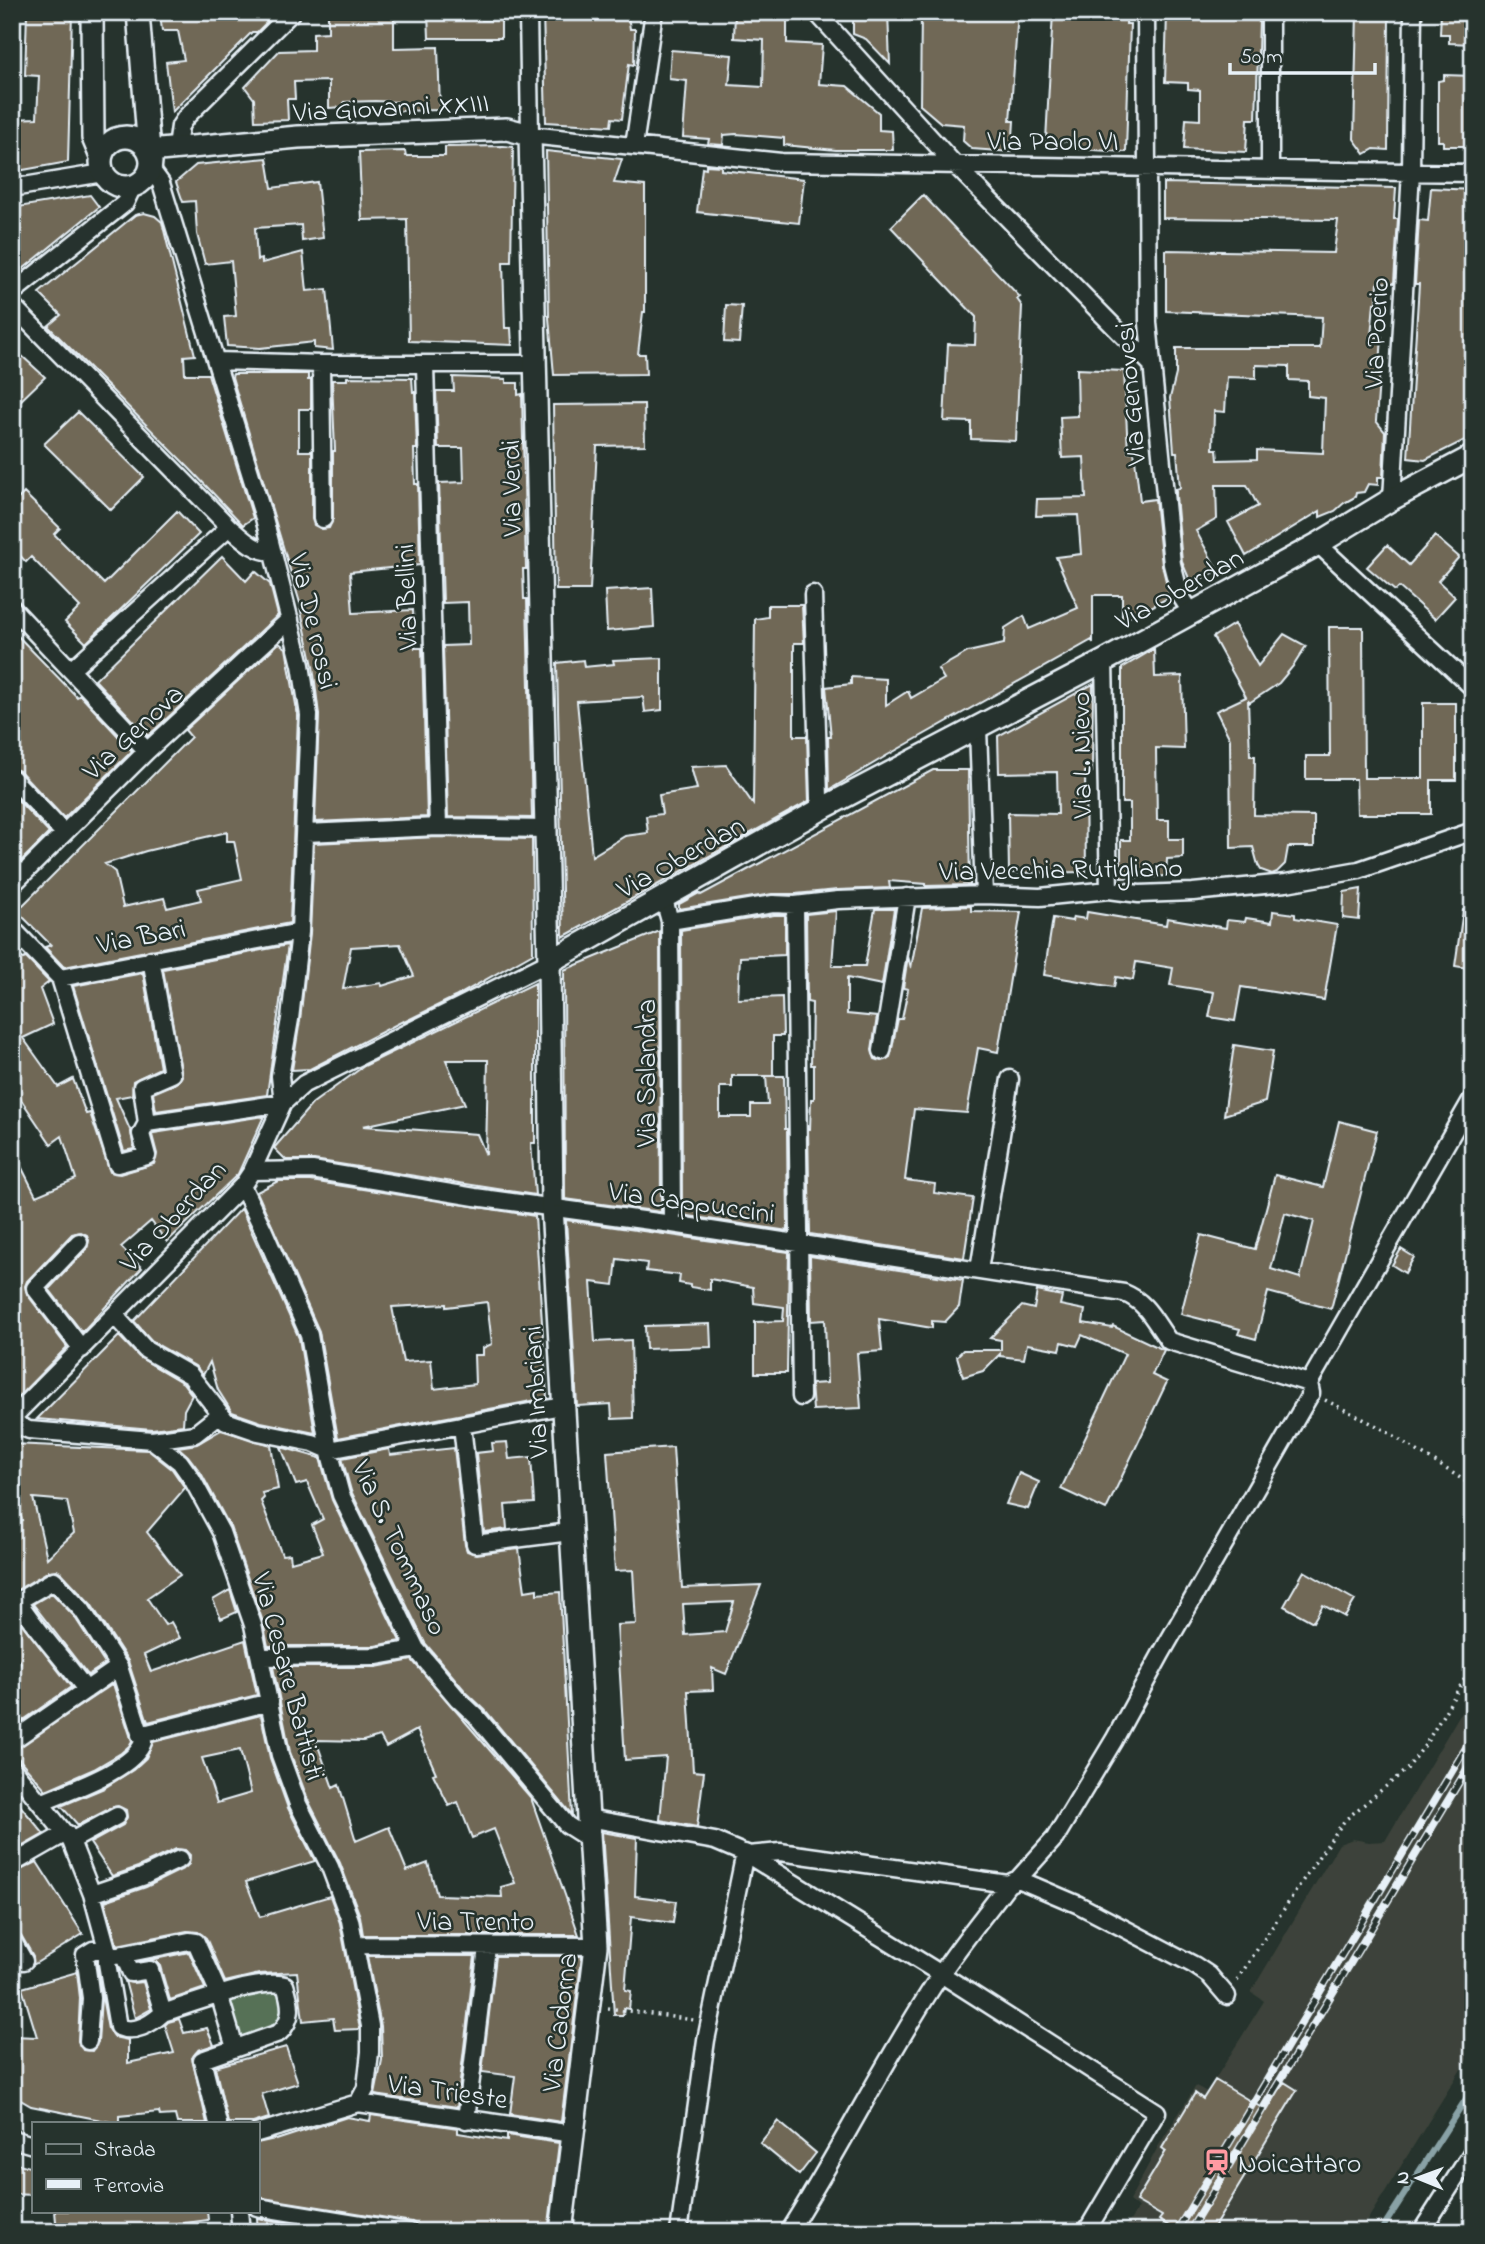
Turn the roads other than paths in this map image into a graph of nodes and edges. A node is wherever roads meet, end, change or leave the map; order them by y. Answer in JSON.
{"nodes":[{"id":1,"x":92,"y":12,"type":"edge"},
{"id":2,"x":138,"y":12,"type":"edge"},
{"id":3,"x":292,"y":12,"type":"edge"},
{"id":4,"x":528,"y":12,"type":"edge"},
{"id":5,"x":654,"y":12,"type":"edge"},
{"id":6,"x":816,"y":12,"type":"edge"},
{"id":7,"x":1146,"y":12,"type":"edge"},
{"id":8,"x":1270,"y":12,"type":"edge"},
{"id":9,"x":1413,"y":12,"type":"edge"},
{"id":10,"x":530,"y":135,"type":"junction"},
{"id":11,"x":634,"y":146,"type":"junction"},
{"id":12,"x":177,"y":148,"type":"junction"},
{"id":13,"x":150,"y":159,"type":"junction"},
{"id":14,"x":102,"y":165,"type":"junction"},
{"id":15,"x":955,"y":165,"type":"junction"},
{"id":16,"x":1147,"y":167,"type":"junction"},
{"id":17,"x":1270,"y":169,"type":"junction"},
{"id":18,"x":1411,"y":171,"type":"junction"},
{"id":19,"x":1473,"y":173,"type":"edge"},
{"id":20,"x":133,"y":186,"type":"junction"},
{"id":21,"x":12,"y":188,"type":"edge"},
{"id":22,"x":12,"y":292,"type":"edge"},
{"id":23,"x":16,"y":315,"type":"edge"},
{"id":24,"x":216,"y":361,"type":"junction"},
{"id":25,"x":321,"y":364,"type":"junction"},
{"id":26,"x":535,"y":364,"type":"junction"},
{"id":27,"x":1151,"y":364,"type":"junction"},
{"id":28,"x":425,"y":365,"type":"junction"},
{"id":29,"x":1473,"y":456,"type":"edge"},
{"id":30,"x":1392,"y":499,"type":"junction"},
{"id":31,"x":323,"y":519,"type":"dead end"},
{"id":32,"x":229,"y":527,"type":"junction"},
{"id":33,"x":1318,"y":544,"type":"junction"},
{"id":34,"x":273,"y":552,"type":"junction"},
{"id":35,"x":813,"y":594,"type":"dead end"},
{"id":36,"x":12,"y":608,"type":"edge"},
{"id":37,"x":1191,"y":612,"type":"junction"},
{"id":38,"x":290,"y":619,"type":"junction"},
{"id":39,"x":1104,"y":662,"type":"junction"},
{"id":40,"x":71,"y":670,"type":"junction"},
{"id":41,"x":1473,"y":688,"type":"edge"},
{"id":42,"x":978,"y":728,"type":"junction"},
{"id":43,"x":147,"y":751,"type":"junction"},
{"id":44,"x":12,"y":778,"type":"edge"},
{"id":45,"x":825,"y":807,"type":"junction"},
{"id":46,"x":438,"y":827,"type":"junction"},
{"id":47,"x":546,"y":829,"type":"junction"},
{"id":48,"x":1473,"y":831,"type":"edge"},
{"id":49,"x":64,"y":832,"type":"junction"},
{"id":50,"x":306,"y":833,"type":"junction"},
{"id":51,"x":12,"y":885,"type":"edge"},
{"id":52,"x":1109,"y":890,"type":"junction"},
{"id":53,"x":984,"y":895,"type":"junction"},
{"id":54,"x":663,"y":896,"type":"junction"},
{"id":55,"x":907,"y":897,"type":"junction"},
{"id":56,"x":795,"y":905,"type":"junction"},
{"id":57,"x":670,"y":922,"type":"junction"},
{"id":58,"x":12,"y":928,"type":"edge"},
{"id":59,"x":300,"y":932,"type":"junction"},
{"id":60,"x":151,"y":959,"type":"junction"},
{"id":61,"x":550,"y":962,"type":"junction"},
{"id":62,"x":60,"y":978,"type":"junction"},
{"id":63,"x":882,"y":1051,"type":"dead end"},
{"id":64,"x":1010,"y":1079,"type":"dead end"},
{"id":65,"x":1473,"y":1097,"type":"edge"},
{"id":66,"x":283,"y":1102,"type":"junction"},
{"id":67,"x":147,"y":1123,"type":"junction"},
{"id":68,"x":252,"y":1171,"type":"junction"},
{"id":69,"x":242,"y":1186,"type":"junction"},
{"id":70,"x":552,"y":1208,"type":"junction"},
{"id":71,"x":673,"y":1224,"type":"junction"},
{"id":72,"x":79,"y":1242,"type":"dead end"},
{"id":73,"x":797,"y":1243,"type":"junction"},
{"id":74,"x":979,"y":1270,"type":"junction"},
{"id":75,"x":115,"y":1316,"type":"junction"},
{"id":76,"x":82,"y":1349,"type":"junction"},
{"id":77,"x":1310,"y":1388,"type":"junction"},
{"id":78,"x":800,"y":1397,"type":"dead end"},
{"id":79,"x":562,"y":1406,"type":"junction"},
{"id":80,"x":14,"y":1410,"type":"edge"},
{"id":81,"x":219,"y":1415,"type":"junction"},
{"id":82,"x":462,"y":1425,"type":"junction"},
{"id":83,"x":152,"y":1440,"type":"junction"},
{"id":84,"x":329,"y":1450,"type":"junction"},
{"id":85,"x":570,"y":1532,"type":"junction"},
{"id":86,"x":15,"y":1600,"type":"edge"},
{"id":87,"x":416,"y":1649,"type":"junction"},
{"id":88,"x":260,"y":1657,"type":"junction"},
{"id":89,"x":119,"y":1667,"type":"junction"},
{"id":90,"x":86,"y":1690,"type":"junction"},
{"id":91,"x":270,"y":1702,"type":"junction"},
{"id":92,"x":142,"y":1738,"type":"junction"},
{"id":93,"x":12,"y":1741,"type":"edge"},
{"id":94,"x":12,"y":1768,"type":"edge"},
{"id":95,"x":41,"y":1803,"type":"junction"},
{"id":96,"x":117,"y":1816,"type":"dead end"},
{"id":97,"x":588,"y":1829,"type":"junction"},
{"id":98,"x":68,"y":1837,"type":"junction"},
{"id":99,"x":746,"y":1854,"type":"junction"},
{"id":100,"x":180,"y":1859,"type":"dead end"},
{"id":101,"x":14,"y":1861,"type":"edge"},
{"id":102,"x":1013,"y":1882,"type":"junction"},
{"id":103,"x":92,"y":1894,"type":"junction"},
{"id":104,"x":12,"y":1940,"type":"edge"},
{"id":105,"x":355,"y":1945,"type":"junction"},
{"id":106,"x":596,"y":1946,"type":"junction"},
{"id":107,"x":487,"y":1947,"type":"junction"},
{"id":108,"x":107,"y":1953,"type":"junction"},
{"id":109,"x":123,"y":1954,"type":"junction"},
{"id":110,"x":24,"y":1961,"type":"dead end"},
{"id":111,"x":941,"y":1974,"type":"junction"},
{"id":112,"x":1229,"y":1992,"type":"road end"},
{"id":113,"x":219,"y":1994,"type":"junction"},
{"id":114,"x":163,"y":2013,"type":"junction"},
{"id":115,"x":88,"y":2040,"type":"dead end"},
{"id":116,"x":235,"y":2048,"type":"junction"},
{"id":117,"x":358,"y":2103,"type":"junction"},
{"id":118,"x":466,"y":2120,"type":"junction"},
{"id":119,"x":218,"y":2122,"type":"edge"},
{"id":120,"x":259,"y":2132,"type":"edge"},
{"id":121,"x":573,"y":2134,"type":"junction"},
{"id":122,"x":12,"y":2139,"type":"edge"},
{"id":123,"x":32,"y":2146,"type":"edge"},
{"id":124,"x":1473,"y":2151,"type":"edge"},
{"id":125,"x":259,"y":2207,"type":"edge"},
{"id":126,"x":239,"y":2212,"type":"edge"},
{"id":127,"x":241,"y":2232,"type":"edge"},
{"id":128,"x":410,"y":2232,"type":"edge"},
{"id":129,"x":561,"y":2232,"type":"edge"},
{"id":130,"x":679,"y":2232,"type":"edge"},
{"id":131,"x":788,"y":2232,"type":"edge"},
{"id":132,"x":1086,"y":2232,"type":"edge"},
{"id":133,"x":1422,"y":2232,"type":"edge"}],
"edges":[{"from":1,"to":14,"type":"street"},
{"from":2,"to":13,"type":"street"},
{"from":3,"to":12,"type":"street"},
{"from":4,"to":10,"type":"street","name":"Via Verdi"},
{"from":5,"to":11,"type":"street"},
{"from":6,"to":15,"type":"street"},
{"from":7,"to":16,"type":"street","name":"Via Genovesi"},
{"from":8,"to":17,"type":"street"},
{"from":9,"to":18,"type":"street","name":"Via Poerio"},
{"from":10,"to":11,"type":"street","name":"Via Giovanni XXIII"},
{"from":10,"to":12,"type":"street","name":"Via Giovanni XXIII"},
{"from":10,"to":26,"type":"street","name":"Via Verdi"},
{"from":11,"to":15,"type":"street","name":"Via Paolo VI"},
{"from":12,"to":13,"type":"street","name":"Via Giovanni XXIII"},
{"from":13,"to":14,"type":"street"},
{"from":13,"to":20,"type":"street"},
{"from":13,"to":24,"type":"street","name":"Via De rossi"},
{"from":14,"to":20,"type":"street"},
{"from":14,"to":21,"type":"street"},
{"from":15,"to":16,"type":"street","name":"Via Paolo VI"},
{"from":15,"to":27,"type":"street"},
{"from":16,"to":17,"type":"street","name":"Via Paolo VI"},
{"from":16,"to":27,"type":"street","name":"Via Genovesi"},
{"from":17,"to":18,"type":"street","name":"Via Paolo VI"},
{"from":18,"to":19,"type":"street","name":"Via Paolo VI"},
{"from":18,"to":30,"type":"street","name":"Via Poerio"},
{"from":20,"to":22,"type":"street"},
{"from":23,"to":32,"type":"street"},
{"from":24,"to":25,"type":"street"},
{"from":24,"to":34,"type":"street","name":"Via De rossi"},
{"from":25,"to":28,"type":"street"},
{"from":25,"to":31,"type":"street"},
{"from":26,"to":28,"type":"street"},
{"from":26,"to":47,"type":"street","name":"Via Verdi"},
{"from":27,"to":37,"type":"street","name":"Via Genovesi"},
{"from":28,"to":46,"type":"street","name":"Via Bellini"},
{"from":29,"to":30,"type":"street","name":"Via Oberdan"},
{"from":30,"to":33,"type":"street","name":"Via Oberdan"},
{"from":32,"to":34,"type":"street"},
{"from":32,"to":40,"type":"street"},
{"from":33,"to":37,"type":"street","name":"Via Oberdan"},
{"from":33,"to":41,"type":"street"},
{"from":34,"to":38,"type":"street","name":"Via De rossi"},
{"from":35,"to":45,"type":"street"},
{"from":36,"to":40,"type":"street"},
{"from":37,"to":39,"type":"street","name":"Via Oberdan"},
{"from":38,"to":43,"type":"street","name":"Via Genova"},
{"from":38,"to":50,"type":"street","name":"Via De rossi"},
{"from":39,"to":42,"type":"street","name":"Via Oberdan"},
{"from":39,"to":52,"type":"street","name":"Via L. Nievo"},
{"from":40,"to":43,"type":"street"},
{"from":42,"to":45,"type":"street","name":"Via Oberdan"},
{"from":42,"to":53,"type":"street"},
{"from":43,"to":49,"type":"street","name":"Via Genova"},
{"from":44,"to":49,"type":"street"},
{"from":45,"to":54,"type":"street","name":"Via Oberdan"},
{"from":46,"to":47,"type":"street"},
{"from":46,"to":50,"type":"street"},
{"from":47,"to":61,"type":"street","name":"Via Verdi"},
{"from":48,"to":52,"type":"street","name":"Via Vecchia Rutigliano"},
{"from":49,"to":51,"type":"street","name":"Via Genova"},
{"from":50,"to":59,"type":"street","name":"Via De rossi"},
{"from":52,"to":53,"type":"street","name":"Via Vecchia Rutigliano"},
{"from":53,"to":55,"type":"street","name":"Via Vecchia Rutigliano"},
{"from":54,"to":57,"type":"street"},
{"from":54,"to":61,"type":"street","name":"Via Oberdan"},
{"from":55,"to":56,"type":"street","name":"Via Vecchia Rutigliano"},
{"from":55,"to":63,"type":"street"},
{"from":56,"to":57,"type":"street","name":"Via Vecchia Rutigliano"},
{"from":56,"to":73,"type":"street"},
{"from":57,"to":71,"type":"street","name":"Via Salandra"},
{"from":58,"to":62,"type":"street"},
{"from":59,"to":60,"type":"street","name":"Via Bari"},
{"from":59,"to":66,"type":"street","name":"Via De rossi"},
{"from":60,"to":62,"type":"street","name":"Via Bari"},
{"from":60,"to":67,"type":"street"},
{"from":61,"to":66,"type":"street","name":"Via Oberdan"},
{"from":61,"to":70,"type":"street","name":"Via Imbriani"},
{"from":62,"to":67,"type":"street"},
{"from":64,"to":74,"type":"street"},
{"from":65,"to":77,"type":"street"},
{"from":66,"to":67,"type":"street"},
{"from":66,"to":68,"type":"street","name":"Via Oberdan"},
{"from":68,"to":69,"type":"street","name":"Via Oberdan"},
{"from":68,"to":70,"type":"street","name":"Via Cappuccini"},
{"from":69,"to":75,"type":"street","name":"Via Oberdan"},
{"from":69,"to":84,"type":"street","name":"Via S. Tommaso"},
{"from":70,"to":71,"type":"street","name":"Via Cappuccini"},
{"from":70,"to":79,"type":"street","name":"Via Imbriani"},
{"from":71,"to":73,"type":"street","name":"Via Cappuccini"},
{"from":72,"to":76,"type":"street"},
{"from":73,"to":74,"type":"street","name":"Via Cappuccini"},
{"from":73,"to":78,"type":"street"},
{"from":74,"to":77,"type":"street","name":"Via Cappuccini"},
{"from":75,"to":76,"type":"street","name":"Via Oberdan"},
{"from":75,"to":81,"type":"street"},
{"from":76,"to":80,"type":"street","name":"Via Oberdan"},
{"from":77,"to":102,"type":"street"},
{"from":79,"to":82,"type":"street"},
{"from":79,"to":85,"type":"street","name":"Via Imbriani"},
{"from":80,"to":83,"type":"street"},
{"from":81,"to":83,"type":"street"},
{"from":81,"to":84,"type":"street"},
{"from":82,"to":84,"type":"street"},
{"from":82,"to":85,"type":"street"},
{"from":83,"to":88,"type":"street","name":"Via Cesare Battisti"},
{"from":84,"to":87,"type":"street","name":"Via S. Tommaso"},
{"from":85,"to":97,"type":"street","name":"Via Imbriani"},
{"from":86,"to":89,"type":"street"},
{"from":86,"to":90,"type":"street"},
{"from":87,"to":88,"type":"street"},
{"from":87,"to":97,"type":"street","name":"Via S. Tommaso"},
{"from":88,"to":91,"type":"street","name":"Via Cesare Battisti"},
{"from":89,"to":90,"type":"street"},
{"from":89,"to":92,"type":"street"},
{"from":90,"to":93,"type":"street"},
{"from":91,"to":92,"type":"street"},
{"from":91,"to":105,"type":"street","name":"Via Cesare Battisti"},
{"from":92,"to":95,"type":"street"},
{"from":94,"to":95,"type":"street"},
{"from":95,"to":98,"type":"street"},
{"from":96,"to":98,"type":"street"},
{"from":97,"to":99,"type":"street"},
{"from":97,"to":106,"type":"street","name":"Via Cadorna"},
{"from":98,"to":101,"type":"street"},
{"from":98,"to":103,"type":"street"},
{"from":99,"to":102,"type":"street"},
{"from":99,"to":111,"type":"street"},
{"from":99,"to":130,"type":"street"},
{"from":100,"to":103,"type":"street"},
{"from":102,"to":111,"type":"street"},
{"from":102,"to":112,"type":"street"},
{"from":103,"to":108,"type":"street"},
{"from":104,"to":110,"type":"street"},
{"from":105,"to":107,"type":"street","name":"Via Trento"},
{"from":105,"to":117,"type":"street","name":"Via Cesare Battisti"},
{"from":106,"to":107,"type":"street","name":"Via Trento"},
{"from":106,"to":121,"type":"street","name":"Via Cadorna"},
{"from":107,"to":118,"type":"street"},
{"from":108,"to":109,"type":"street"},
{"from":108,"to":114,"type":"street"},
{"from":108,"to":115,"type":"street"},
{"from":109,"to":113,"type":"street"},
{"from":109,"to":114,"type":"street"},
{"from":111,"to":131,"type":"street"},
{"from":111,"to":132,"type":"street"},
{"from":113,"to":114,"type":"street"},
{"from":113,"to":116,"type":"street"},
{"from":113,"to":116,"type":"street"},
{"from":116,"to":119,"type":"street"},
{"from":117,"to":118,"type":"street","name":"Via Trieste"},
{"from":117,"to":120,"type":"street"},
{"from":118,"to":121,"type":"street","name":"Via Trieste"},
{"from":121,"to":129,"type":"street","name":"Via Cadorna"},
{"from":122,"to":123,"type":"street"},
{"from":124,"to":133,"type":"street"},
{"from":125,"to":128,"type":"street"},
{"from":126,"to":127,"type":"street"}]}
